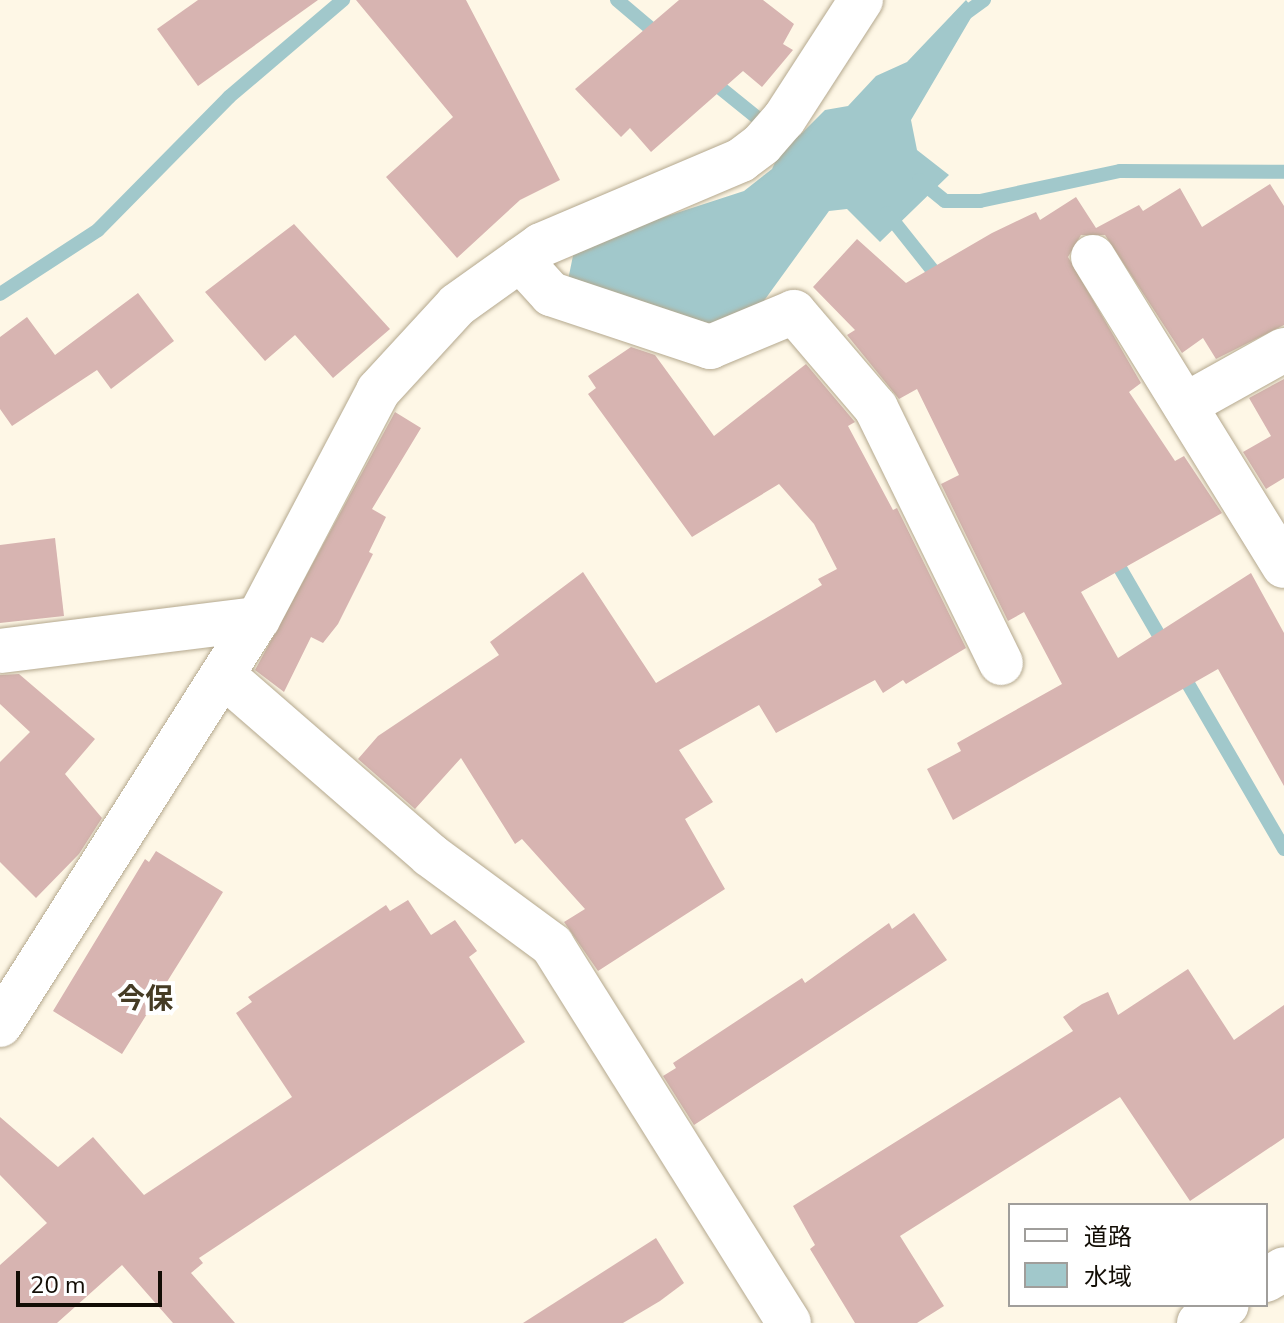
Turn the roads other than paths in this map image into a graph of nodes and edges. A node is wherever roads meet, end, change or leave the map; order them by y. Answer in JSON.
{"nodes":[{"id":1,"x":861,"y":0,"type":"edge"},
{"id":2,"x":1093,"y":257,"type":"dead end"},
{"id":3,"x":520,"y":260,"type":"junction"},
{"id":4,"x":1284,"y":350,"type":"edge"},
{"id":5,"x":1185,"y":405,"type":"junction"},
{"id":6,"x":1284,"y":566,"type":"edge"},
{"id":7,"x":258,"y":619,"type":"junction"},
{"id":8,"x":0,"y":651,"type":"edge"},
{"id":9,"x":1001,"y":663,"type":"dead end"},
{"id":10,"x":223,"y":675,"type":"junction"},
{"id":11,"x":0,"y":1025,"type":"edge"},
{"id":12,"x":1224,"y":1307,"type":"edge"},
{"id":13,"x":789,"y":1323,"type":"edge"},
{"id":14,"x":1199,"y":1323,"type":"edge"}],
"edges":[{"from":1,"to":3,"type":"street"},
{"from":2,"to":5,"type":"street"},
{"from":3,"to":7,"type":"street"},
{"from":3,"to":9,"type":"street"},
{"from":4,"to":5,"type":"street"},
{"from":5,"to":6,"type":"street"},
{"from":7,"to":8,"type":"street"},
{"from":7,"to":10,"type":"street"},
{"from":10,"to":11,"type":"street"},
{"from":10,"to":13,"type":"street"},
{"from":12,"to":14,"type":"street"}]}
